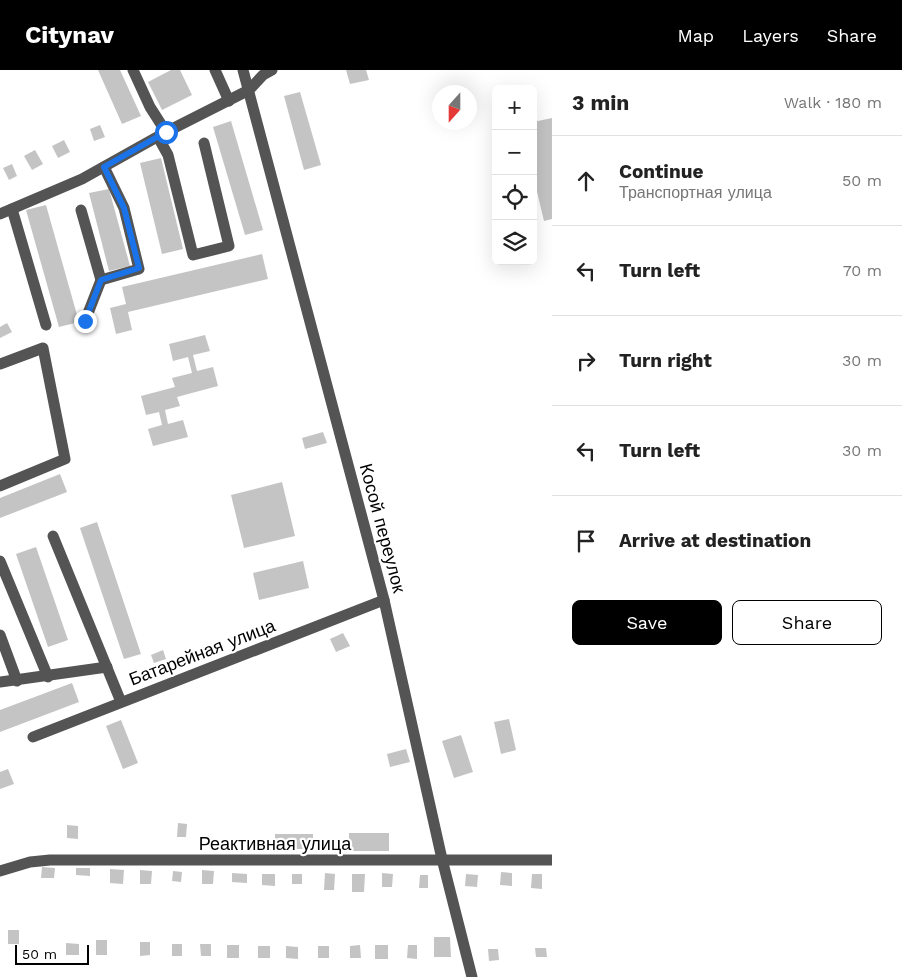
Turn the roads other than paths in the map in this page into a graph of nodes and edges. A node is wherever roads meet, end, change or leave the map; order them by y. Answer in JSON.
{"nodes":[{"id":1,"x":133,"y":70,"type":"edge"},
{"id":2,"x":215,"y":70,"type":"edge"},
{"id":3,"x":243,"y":70,"type":"edge"},
{"id":4,"x":272,"y":70,"type":"edge"},
{"id":5,"x":138,"y":76,"type":"edge"},
{"id":6,"x":249,"y":90,"type":"junction"},
{"id":7,"x":229,"y":101,"type":"junction"},
{"id":8,"x":162,"y":134,"type":"junction"},
{"id":9,"x":204,"y":143,"type":"dead end"},
{"id":10,"x":104,"y":167,"type":"junction"},
{"id":11,"x":12,"y":209,"type":"junction"},
{"id":12,"x":80,"y":210,"type":"dead end"},
{"id":13,"x":0,"y":214,"type":"edge"},
{"id":14,"x":101,"y":280,"type":"junction"},
{"id":15,"x":85,"y":321,"type":"dead end"},
{"id":16,"x":46,"y":325,"type":"dead end"},
{"id":17,"x":0,"y":364,"type":"edge"},
{"id":18,"x":0,"y":486,"type":"edge"},
{"id":19,"x":53,"y":536,"type":"dead end"},
{"id":20,"x":0,"y":561,"type":"edge"},
{"id":21,"x":384,"y":600,"type":"junction"},
{"id":22,"x":0,"y":635,"type":"edge"},
{"id":23,"x":107,"y":667,"type":"junction"},
{"id":24,"x":48,"y":677,"type":"junction"},
{"id":25,"x":16,"y":681,"type":"junction"},
{"id":26,"x":0,"y":682,"type":"edge"},
{"id":27,"x":122,"y":702,"type":"junction"},
{"id":28,"x":32,"y":737,"type":"dead end"},
{"id":29,"x":442,"y":859,"type":"junction"},
{"id":30,"x":552,"y":860,"type":"edge"},
{"id":31,"x":0,"y":871,"type":"edge"},
{"id":32,"x":472,"y":977,"type":"edge"}],
"edges":[{"from":1,"to":5,"type":"street"},
{"from":2,"to":7,"type":"street"},
{"from":3,"to":6,"type":"street","name":"Косой переулок"},
{"from":4,"to":6,"type":"street"},
{"from":5,"to":8,"type":"street"},
{"from":6,"to":7,"type":"street"},
{"from":6,"to":21,"type":"street","name":"Косой переулок"},
{"from":7,"to":8,"type":"street"},
{"from":8,"to":9,"type":"street"},
{"from":8,"to":10,"type":"street"},
{"from":10,"to":11,"type":"street"},
{"from":10,"to":14,"type":"street"},
{"from":11,"to":13,"type":"street"},
{"from":11,"to":16,"type":"street"},
{"from":12,"to":14,"type":"street"},
{"from":14,"to":15,"type":"street"},
{"from":17,"to":18,"type":"street"},
{"from":19,"to":23,"type":"street"},
{"from":20,"to":24,"type":"street"},
{"from":21,"to":27,"type":"street","name":"Батарейная улица"},
{"from":21,"to":29,"type":"street","name":"Косой переулок"},
{"from":22,"to":25,"type":"street"},
{"from":23,"to":24,"type":"street"},
{"from":23,"to":27,"type":"street"},
{"from":24,"to":25,"type":"street"},
{"from":25,"to":26,"type":"street"},
{"from":27,"to":28,"type":"street","name":"Батарейная улица"},
{"from":29,"to":30,"type":"street","name":"Реактивная улица"},
{"from":29,"to":31,"type":"street","name":"Реактивная улица"},
{"from":29,"to":32,"type":"street","name":"Косой переулок"}]}
